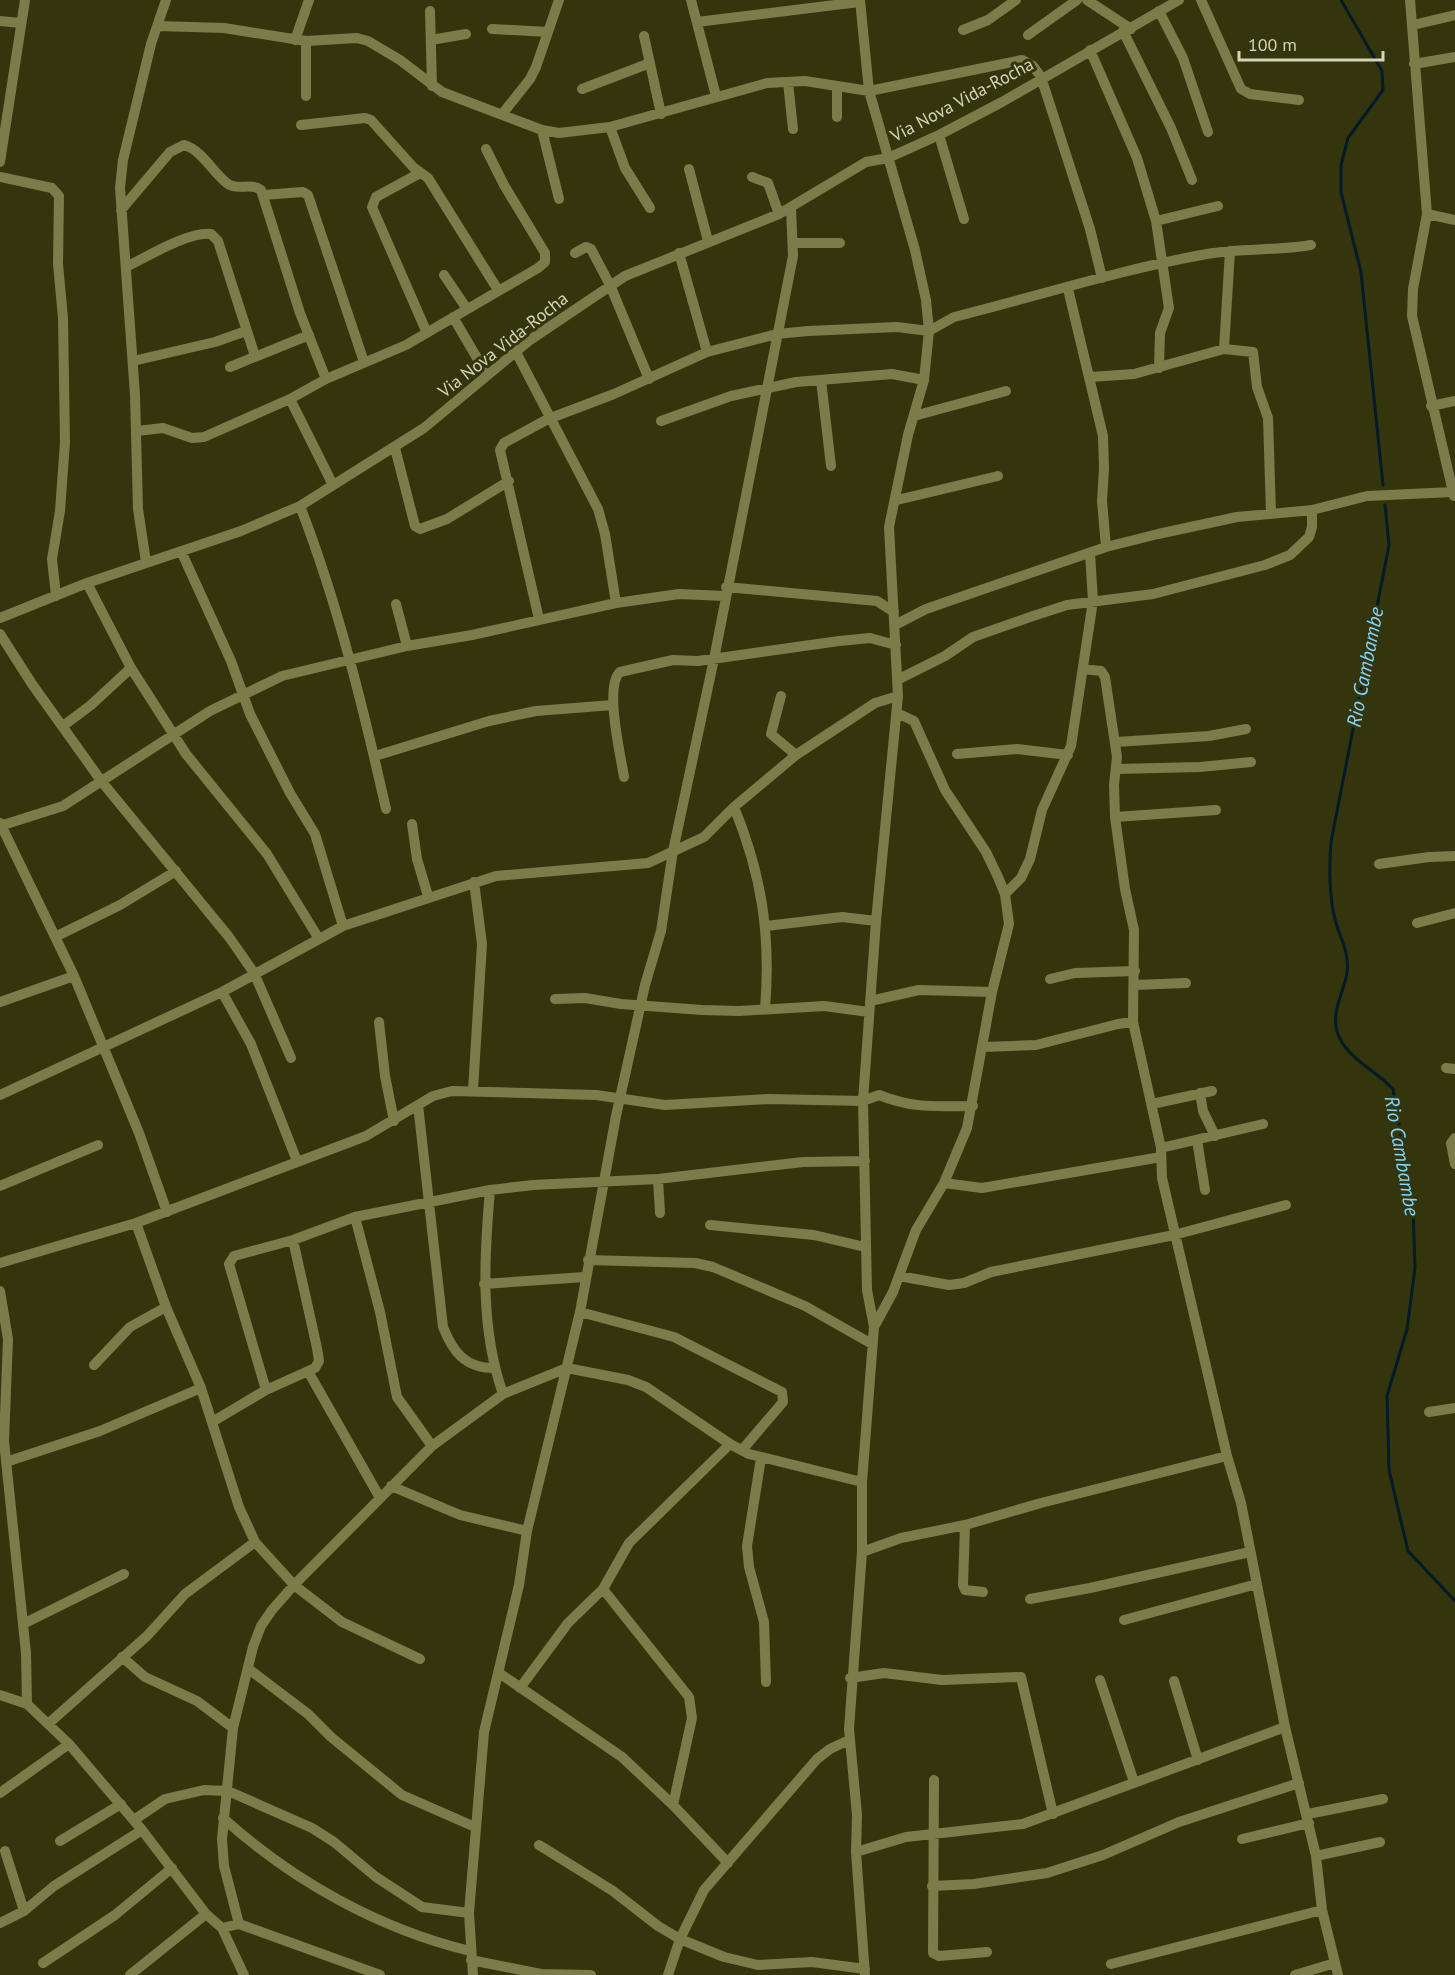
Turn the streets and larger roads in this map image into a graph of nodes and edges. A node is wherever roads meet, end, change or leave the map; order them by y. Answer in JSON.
{"nodes":[{"id":1,"x":25,"y":0,"type":"edge"},
{"id":2,"x":166,"y":0,"type":"edge"},
{"id":3,"x":309,"y":0,"type":"edge"},
{"id":4,"x":559,"y":0,"type":"edge"},
{"id":5,"x":691,"y":0,"type":"edge"},
{"id":6,"x":1016,"y":0,"type":"edge"},
{"id":7,"x":1077,"y":0,"type":"edge"},
{"id":8,"x":1087,"y":0,"type":"edge"},
{"id":9,"x":1179,"y":0,"type":"edge"},
{"id":10,"x":1201,"y":0,"type":"edge"},
{"id":11,"x":1410,"y":0,"type":"edge"},
{"id":12,"x":860,"y":1,"type":"edge"},
{"id":13,"x":430,"y":11,"type":"dead end"},
{"id":14,"x":1159,"y":11,"type":"junction"},
{"id":15,"x":1455,"y":15,"type":"edge"},
{"id":16,"x":0,"y":21,"type":"edge"},
{"id":17,"x":697,"y":22,"type":"junction"},
{"id":18,"x":21,"y":23,"type":"junction"},
{"id":19,"x":1413,"y":25,"type":"junction"},
{"id":20,"x":158,"y":26,"type":"junction"},
{"id":21,"x":492,"y":29,"type":"dead end"},
{"id":22,"x":963,"y":30,"type":"dead end"},
{"id":23,"x":1127,"y":30,"type":"junction"},
{"id":24,"x":548,"y":32,"type":"junction"},
{"id":25,"x":466,"y":34,"type":"dead end"},
{"id":26,"x":1028,"y":35,"type":"dead end"},
{"id":27,"x":644,"y":36,"type":"dead end"},
{"id":28,"x":301,"y":40,"type":"junction"},
{"id":29,"x":431,"y":40,"type":"junction"},
{"id":30,"x":1090,"y":50,"type":"junction"},
{"id":31,"x":1455,"y":57,"type":"edge"},
{"id":32,"x":650,"y":63,"type":"junction"},
{"id":33,"x":1414,"y":64,"type":"junction"},
{"id":34,"x":1041,"y":77,"type":"junction"},
{"id":35,"x":788,"y":82,"type":"junction"},
{"id":36,"x":432,"y":86,"type":"junction"},
{"id":37,"x":837,"y":86,"type":"junction"},
{"id":38,"x":582,"y":88,"type":"dead end"},
{"id":39,"x":869,"y":91,"type":"junction"},
{"id":40,"x":306,"y":96,"type":"dead end"},
{"id":41,"x":716,"y":96,"type":"junction"},
{"id":42,"x":1299,"y":100,"type":"dead end"},
{"id":43,"x":503,"y":113,"type":"junction"},
{"id":44,"x":661,"y":114,"type":"junction"},
{"id":45,"x":837,"y":117,"type":"dead end"},
{"id":46,"x":301,"y":125,"type":"dead end"},
{"id":47,"x":610,"y":127,"type":"junction"},
{"id":48,"x":793,"y":129,"type":"dead end"},
{"id":49,"x":542,"y":130,"type":"junction"},
{"id":50,"x":1209,"y":132,"type":"dead end"},
{"id":51,"x":939,"y":135,"type":"junction"},
{"id":52,"x":486,"y":149,"type":"dead end"},
{"id":53,"x":888,"y":158,"type":"junction"},
{"id":54,"x":0,"y":162,"type":"edge"},
{"id":55,"x":689,"y":169,"type":"dead end"},
{"id":56,"x":420,"y":173,"type":"junction"},
{"id":57,"x":0,"y":177,"type":"edge"},
{"id":58,"x":752,"y":177,"type":"dead end"},
{"id":59,"x":1192,"y":180,"type":"dead end"},
{"id":60,"x":263,"y":195,"type":"junction"},
{"id":61,"x":559,"y":199,"type":"dead end"},
{"id":62,"x":1218,"y":206,"type":"dead end"},
{"id":63,"x":650,"y":208,"type":"dead end"},
{"id":64,"x":791,"y":208,"type":"junction"},
{"id":65,"x":121,"y":210,"type":"junction"},
{"id":66,"x":778,"y":214,"type":"junction"},
{"id":67,"x":1427,"y":214,"type":"junction"},
{"id":68,"x":964,"y":219,"type":"dead end"},
{"id":69,"x":1455,"y":220,"type":"edge"},
{"id":70,"x":1156,"y":221,"type":"junction"},
{"id":71,"x":708,"y":241,"type":"junction"},
{"id":72,"x":793,"y":243,"type":"junction"},
{"id":73,"x":840,"y":243,"type":"dead end"},
{"id":74,"x":1311,"y":245,"type":"dead end"},
{"id":75,"x":1230,"y":251,"type":"junction"},
{"id":76,"x":575,"y":253,"type":"dead end"},
{"id":77,"x":679,"y":253,"type":"junction"},
{"id":78,"x":1164,"y":263,"type":"junction"},
{"id":79,"x":126,"y":267,"type":"junction"},
{"id":80,"x":444,"y":275,"type":"dead end"},
{"id":81,"x":1102,"y":278,"type":"junction"},
{"id":82,"x":610,"y":285,"type":"junction"},
{"id":83,"x":1068,"y":289,"type":"junction"},
{"id":84,"x":498,"y":290,"type":"junction"},
{"id":85,"x":467,"y":309,"type":"junction"},
{"id":86,"x":453,"y":318,"type":"junction"},
{"id":87,"x":246,"y":331,"type":"junction"},
{"id":88,"x":929,"y":331,"type":"junction"},
{"id":89,"x":427,"y":333,"type":"junction"},
{"id":90,"x":777,"y":334,"type":"junction"},
{"id":91,"x":309,"y":335,"type":"junction"},
{"id":92,"x":1224,"y":349,"type":"junction"},
{"id":93,"x":516,"y":352,"type":"junction"},
{"id":94,"x":707,"y":352,"type":"junction"},
{"id":95,"x":255,"y":356,"type":"junction"},
{"id":96,"x":133,"y":361,"type":"junction"},
{"id":97,"x":364,"y":363,"type":"junction"},
{"id":98,"x":230,"y":367,"type":"dead end"},
{"id":99,"x":1159,"y":368,"type":"junction"},
{"id":100,"x":487,"y":375,"type":"junction"},
{"id":101,"x":1090,"y":377,"type":"junction"},
{"id":102,"x":326,"y":379,"type":"junction"},
{"id":103,"x":649,"y":379,"type":"junction"},
{"id":104,"x":821,"y":380,"type":"junction"},
{"id":105,"x":924,"y":380,"type":"junction"},
{"id":106,"x":765,"y":387,"type":"junction"},
{"id":107,"x":1006,"y":392,"type":"dead end"},
{"id":108,"x":290,"y":399,"type":"junction"},
{"id":109,"x":1455,"y":401,"type":"edge"},
{"id":110,"x":1431,"y":406,"type":"junction"},
{"id":111,"x":914,"y":416,"type":"junction"},
{"id":112,"x":548,"y":419,"type":"junction"},
{"id":113,"x":661,"y":421,"type":"dead end"},
{"id":114,"x":136,"y":431,"type":"junction"},
{"id":115,"x":394,"y":448,"type":"junction"},
{"id":116,"x":831,"y":466,"type":"dead end"},
{"id":117,"x":998,"y":476,"type":"dead end"},
{"id":118,"x":508,"y":481,"type":"junction"},
{"id":119,"x":333,"y":485,"type":"junction"},
{"id":120,"x":1454,"y":495,"type":"edge"},
{"id":121,"x":897,"y":500,"type":"junction"},
{"id":122,"x":300,"y":506,"type":"junction"},
{"id":123,"x":1311,"y":510,"type":"junction"},
{"id":124,"x":1271,"y":513,"type":"junction"},
{"id":125,"x":1106,"y":547,"type":"junction"},
{"id":126,"x":181,"y":551,"type":"junction"},
{"id":127,"x":1090,"y":553,"type":"junction"},
{"id":128,"x":146,"y":562,"type":"junction"},
{"id":129,"x":87,"y":583,"type":"junction"},
{"id":130,"x":725,"y":591,"type":"junction"},
{"id":131,"x":56,"y":596,"type":"junction"},
{"id":132,"x":1093,"y":601,"type":"junction"},
{"id":133,"x":616,"y":603,"type":"junction"},
{"id":134,"x":396,"y":604,"type":"dead end"},
{"id":135,"x":894,"y":612,"type":"junction"},
{"id":136,"x":0,"y":618,"type":"edge"},
{"id":137,"x":539,"y":619,"type":"junction"},
{"id":138,"x":895,"y":625,"type":"junction"},
{"id":139,"x":0,"y":634,"type":"edge"},
{"id":140,"x":896,"y":645,"type":"junction"},
{"id":141,"x":407,"y":646,"type":"junction"},
{"id":142,"x":714,"y":659,"type":"junction"},
{"id":143,"x":349,"y":661,"type":"junction"},
{"id":144,"x":131,"y":668,"type":"junction"},
{"id":145,"x":1083,"y":669,"type":"junction"},
{"id":146,"x":897,"y":680,"type":"junction"},
{"id":147,"x":242,"y":694,"type":"junction"},
{"id":148,"x":781,"y":696,"type":"dead end"},
{"id":149,"x":898,"y":696,"type":"junction"},
{"id":150,"x":613,"y":705,"type":"junction"},
{"id":151,"x":897,"y":713,"type":"junction"},
{"id":152,"x":63,"y":726,"type":"junction"},
{"id":153,"x":1246,"y":729,"type":"dead end"},
{"id":154,"x":174,"y":734,"type":"junction"},
{"id":155,"x":1116,"y":742,"type":"junction"},
{"id":156,"x":957,"y":754,"type":"dead end"},
{"id":157,"x":796,"y":755,"type":"junction"},
{"id":158,"x":1068,"y":755,"type":"junction"},
{"id":159,"x":375,"y":756,"type":"junction"},
{"id":160,"x":1251,"y":762,"type":"dead end"},
{"id":161,"x":1117,"y":769,"type":"junction"},
{"id":162,"x":624,"y":777,"type":"dead end"},
{"id":163,"x":102,"y":782,"type":"junction"},
{"id":164,"x":734,"y":807,"type":"junction"},
{"id":165,"x":386,"y":809,"type":"dead end"},
{"id":166,"x":1216,"y":810,"type":"dead end"},
{"id":167,"x":1115,"y":817,"type":"junction"},
{"id":168,"x":412,"y":824,"type":"dead end"},
{"id":169,"x":0,"y":825,"type":"edge"},
{"id":170,"x":673,"y":851,"type":"junction"},
{"id":171,"x":1455,"y":856,"type":"edge"},
{"id":172,"x":1379,"y":864,"type":"dead end"},
{"id":173,"x":176,"y":871,"type":"junction"},
{"id":174,"x":474,"y":882,"type":"junction"},
{"id":175,"x":1005,"y":894,"type":"junction"},
{"id":176,"x":428,"y":896,"type":"junction"},
{"id":177,"x":1455,"y":913,"type":"edge"},
{"id":178,"x":876,"y":921,"type":"junction"},
{"id":179,"x":1417,"y":923,"type":"dead end"},
{"id":180,"x":343,"y":926,"type":"junction"},
{"id":181,"x":766,"y":926,"type":"junction"},
{"id":182,"x":57,"y":936,"type":"junction"},
{"id":183,"x":319,"y":939,"type":"junction"},
{"id":184,"x":1135,"y":971,"type":"junction"},
{"id":185,"x":254,"y":973,"type":"junction"},
{"id":186,"x":74,"y":976,"type":"junction"},
{"id":187,"x":1050,"y":979,"type":"dead end"},
{"id":188,"x":1186,"y":983,"type":"dead end"},
{"id":189,"x":1134,"y":985,"type":"junction"},
{"id":190,"x":222,"y":992,"type":"junction"},
{"id":191,"x":992,"y":992,"type":"junction"},
{"id":192,"x":555,"y":999,"type":"dead end"},
{"id":193,"x":0,"y":1002,"type":"edge"},
{"id":194,"x":641,"y":1006,"type":"junction"},
{"id":195,"x":870,"y":1006,"type":"junction"},
{"id":196,"x":765,"y":1009,"type":"junction"},
{"id":197,"x":379,"y":1022,"type":"dead end"},
{"id":198,"x":1133,"y":1022,"type":"junction"},
{"id":199,"x":104,"y":1045,"type":"junction"},
{"id":200,"x":984,"y":1047,"type":"junction"},
{"id":201,"x":291,"y":1058,"type":"dead end"},
{"id":202,"x":473,"y":1090,"type":"junction"},
{"id":203,"x":1212,"y":1091,"type":"dead end"},
{"id":204,"x":1200,"y":1093,"type":"junction"},
{"id":205,"x":0,"y":1095,"type":"edge"},
{"id":206,"x":621,"y":1098,"type":"junction"},
{"id":207,"x":863,"y":1101,"type":"junction"},
{"id":208,"x":1152,"y":1104,"type":"junction"},
{"id":209,"x":418,"y":1105,"type":"junction"},
{"id":210,"x":973,"y":1106,"type":"junction"},
{"id":211,"x":394,"y":1121,"type":"junction"},
{"id":212,"x":1263,"y":1124,"type":"dead end"},
{"id":213,"x":1215,"y":1136,"type":"junction"},
{"id":214,"x":1455,"y":1138,"type":"edge"},
{"id":215,"x":1197,"y":1140,"type":"junction"},
{"id":216,"x":98,"y":1145,"type":"dead end"},
{"id":217,"x":1161,"y":1152,"type":"junction"},
{"id":218,"x":297,"y":1161,"type":"junction"},
{"id":219,"x":865,"y":1161,"type":"junction"},
{"id":220,"x":1455,"y":1164,"type":"edge"},
{"id":221,"x":658,"y":1179,"type":"junction"},
{"id":222,"x":602,"y":1182,"type":"junction"},
{"id":223,"x":944,"y":1183,"type":"junction"},
{"id":224,"x":0,"y":1186,"type":"edge"},
{"id":225,"x":490,"y":1190,"type":"junction"},
{"id":226,"x":1205,"y":1190,"type":"dead end"},
{"id":227,"x":429,"y":1201,"type":"junction"},
{"id":228,"x":1286,"y":1205,"type":"dead end"},
{"id":229,"x":166,"y":1212,"type":"junction"},
{"id":230,"x":660,"y":1213,"type":"dead end"},
{"id":231,"x":355,"y":1217,"type":"junction"},
{"id":232,"x":136,"y":1223,"type":"junction"},
{"id":233,"x":710,"y":1225,"type":"dead end"},
{"id":234,"x":1174,"y":1234,"type":"junction"},
{"id":235,"x":293,"y":1240,"type":"junction"},
{"id":236,"x":865,"y":1247,"type":"junction"},
{"id":237,"x":588,"y":1260,"type":"junction"},
{"id":238,"x":0,"y":1263,"type":"edge"},
{"id":239,"x":899,"y":1276,"type":"junction"},
{"id":240,"x":585,"y":1277,"type":"junction"},
{"id":241,"x":484,"y":1284,"type":"junction"},
{"id":242,"x":0,"y":1291,"type":"edge"},
{"id":243,"x":166,"y":1307,"type":"junction"},
{"id":244,"x":580,"y":1312,"type":"junction"},
{"id":245,"x":874,"y":1327,"type":"junction"},
{"id":246,"x":4,"y":1338,"type":"edge"},
{"id":247,"x":872,"y":1344,"type":"junction"},
{"id":248,"x":94,"y":1365,"type":"dead end"},
{"id":249,"x":494,"y":1368,"type":"junction"},
{"id":250,"x":567,"y":1368,"type":"junction"},
{"id":251,"x":309,"y":1373,"type":"junction"},
{"id":252,"x":201,"y":1388,"type":"junction"},
{"id":253,"x":266,"y":1390,"type":"junction"},
{"id":254,"x":502,"y":1394,"type":"junction"},
{"id":255,"x":1455,"y":1408,"type":"edge"},
{"id":256,"x":1429,"y":1412,"type":"dead end"},
{"id":257,"x":213,"y":1422,"type":"junction"},
{"id":258,"x":730,"y":1444,"type":"junction"},
{"id":259,"x":432,"y":1446,"type":"junction"},
{"id":260,"x":742,"y":1450,"type":"junction"},
{"id":261,"x":1227,"y":1456,"type":"junction"},
{"id":262,"x":761,"y":1458,"type":"junction"},
{"id":263,"x":6,"y":1462,"type":"junction"},
{"id":264,"x":862,"y":1482,"type":"junction"},
{"id":265,"x":391,"y":1486,"type":"junction"},
{"id":266,"x":380,"y":1498,"type":"junction"},
{"id":267,"x":5,"y":1515,"type":"edge"},
{"id":268,"x":964,"y":1525,"type":"junction"},
{"id":269,"x":527,"y":1531,"type":"junction"},
{"id":270,"x":255,"y":1542,"type":"junction"},
{"id":271,"x":862,"y":1552,"type":"junction"},
{"id":272,"x":1250,"y":1552,"type":"junction"},
{"id":273,"x":124,"y":1574,"type":"dead end"},
{"id":274,"x":1257,"y":1584,"type":"junction"},
{"id":275,"x":294,"y":1585,"type":"junction"},
{"id":276,"x":603,"y":1589,"type":"junction"},
{"id":277,"x":983,"y":1592,"type":"dead end"},
{"id":278,"x":1030,"y":1599,"type":"dead end"},
{"id":279,"x":1124,"y":1620,"type":"dead end"},
{"id":280,"x":23,"y":1624,"type":"junction"},
{"id":281,"x":122,"y":1657,"type":"junction"},
{"id":282,"x":420,"y":1659,"type":"dead end"},
{"id":283,"x":250,"y":1670,"type":"junction"},
{"id":284,"x":499,"y":1673,"type":"junction"},
{"id":285,"x":850,"y":1678,"type":"junction"},
{"id":286,"x":1100,"y":1680,"type":"dead end"},
{"id":287,"x":1174,"y":1681,"type":"dead end"},
{"id":288,"x":766,"y":1682,"type":"dead end"},
{"id":289,"x":520,"y":1688,"type":"junction"},
{"id":290,"x":0,"y":1695,"type":"edge"},
{"id":291,"x":27,"y":1704,"type":"junction"},
{"id":292,"x":48,"y":1724,"type":"junction"},
{"id":293,"x":1285,"y":1727,"type":"junction"},
{"id":294,"x":233,"y":1728,"type":"junction"},
{"id":295,"x":849,"y":1740,"type":"junction"},
{"id":296,"x":69,"y":1744,"type":"junction"},
{"id":297,"x":1198,"y":1760,"type":"junction"},
{"id":298,"x":934,"y":1780,"type":"dead end"},
{"id":299,"x":1134,"y":1782,"type":"junction"},
{"id":300,"x":1299,"y":1783,"type":"junction"},
{"id":301,"x":228,"y":1791,"type":"junction"},
{"id":302,"x":0,"y":1792,"type":"edge"},
{"id":303,"x":1383,"y":1799,"type":"dead end"},
{"id":304,"x":121,"y":1804,"type":"junction"},
{"id":305,"x":673,"y":1805,"type":"junction"},
{"id":306,"x":1053,"y":1814,"type":"junction"},
{"id":307,"x":223,"y":1818,"type":"junction"},
{"id":308,"x":1308,"y":1819,"type":"junction"},
{"id":309,"x":134,"y":1820,"type":"junction"},
{"id":310,"x":475,"y":1827,"type":"junction"},
{"id":311,"x":142,"y":1830,"type":"junction"},
{"id":312,"x":934,"y":1833,"type":"junction"},
{"id":313,"x":1242,"y":1839,"type":"dead end"},
{"id":314,"x":60,"y":1841,"type":"dead end"},
{"id":315,"x":1380,"y":1842,"type":"dead end"},
{"id":316,"x":539,"y":1845,"type":"dead end"},
{"id":317,"x":5,"y":1851,"type":"dead end"},
{"id":318,"x":856,"y":1852,"type":"junction"},
{"id":319,"x":1316,"y":1857,"type":"junction"},
{"id":320,"x":728,"y":1863,"type":"junction"},
{"id":321,"x":171,"y":1868,"type":"junction"},
{"id":322,"x":932,"y":1886,"type":"junction"},
{"id":323,"x":1322,"y":1910,"type":"junction"},
{"id":324,"x":24,"y":1911,"type":"junction"},
{"id":325,"x":469,"y":1913,"type":"junction"},
{"id":326,"x":206,"y":1914,"type":"junction"},
{"id":327,"x":0,"y":1923,"type":"edge"},
{"id":328,"x":239,"y":1924,"type":"junction"},
{"id":329,"x":222,"y":1928,"type":"junction"},
{"id":330,"x":680,"y":1939,"type":"junction"},
{"id":331,"x":987,"y":1952,"type":"dead end"},
{"id":332,"x":471,"y":1956,"type":"junction"},
{"id":333,"x":1335,"y":1963,"type":"junction"},
{"id":334,"x":43,"y":1964,"type":"dead end"},
{"id":335,"x":1111,"y":1964,"type":"dead end"},
{"id":336,"x":865,"y":1972,"type":"edge"},
{"id":337,"x":130,"y":1975,"type":"edge"},
{"id":338,"x":244,"y":1975,"type":"edge"},
{"id":339,"x":380,"y":1975,"type":"edge"},
{"id":340,"x":472,"y":1975,"type":"edge"},
{"id":341,"x":591,"y":1975,"type":"edge"},
{"id":342,"x":668,"y":1975,"type":"edge"},
{"id":343,"x":1295,"y":1975,"type":"edge"},
{"id":344,"x":1338,"y":1975,"type":"edge"}],
"edges":[{"from":1,"to":18,"type":"street"},
{"from":2,"to":20,"type":"street"},
{"from":3,"to":28,"type":"street"},
{"from":4,"to":24,"type":"street"},
{"from":5,"to":17,"type":"street"},
{"from":6,"to":22,"type":"street"},
{"from":7,"to":26,"type":"street"},
{"from":8,"to":23,"type":"street"},
{"from":9,"to":14,"type":"street","name":"Via Nova Vida-Rocha"},
{"from":10,"to":42,"type":"street"},
{"from":11,"to":19,"type":"street"},
{"from":12,"to":17,"type":"street"},
{"from":12,"to":39,"type":"street"},
{"from":13,"to":29,"type":"street"},
{"from":14,"to":23,"type":"street","name":"Via Nova Vida-Rocha"},
{"from":14,"to":50,"type":"street"},
{"from":15,"to":19,"type":"street"},
{"from":16,"to":18,"type":"street"},
{"from":17,"to":41,"type":"street"},
{"from":18,"to":54,"type":"street"},
{"from":19,"to":33,"type":"street"},
{"from":20,"to":28,"type":"street"},
{"from":20,"to":65,"type":"street"},
{"from":21,"to":24,"type":"street"},
{"from":23,"to":30,"type":"street","name":"Via Nova Vida-Rocha"},
{"from":23,"to":59,"type":"street"},
{"from":24,"to":43,"type":"street"},
{"from":25,"to":29,"type":"street"},
{"from":27,"to":32,"type":"street"},
{"from":28,"to":36,"type":"street"},
{"from":28,"to":40,"type":"street"},
{"from":29,"to":36,"type":"street"},
{"from":30,"to":34,"type":"street","name":"Via Nova Vida-Rocha"},
{"from":30,"to":70,"type":"street"},
{"from":31,"to":33,"type":"street"},
{"from":32,"to":38,"type":"street"},
{"from":32,"to":44,"type":"street"},
{"from":33,"to":67,"type":"street"},
{"from":34,"to":39,"type":"street"},
{"from":34,"to":51,"type":"street","name":"Via Nova Vida-Rocha"},
{"from":34,"to":81,"type":"street"},
{"from":35,"to":37,"type":"street"},
{"from":35,"to":41,"type":"street"},
{"from":35,"to":48,"type":"street"},
{"from":36,"to":43,"type":"street"},
{"from":37,"to":39,"type":"street"},
{"from":37,"to":45,"type":"street"},
{"from":39,"to":53,"type":"street"},
{"from":41,"to":44,"type":"street"},
{"from":43,"to":49,"type":"street"},
{"from":44,"to":47,"type":"street"},
{"from":46,"to":56,"type":"street"},
{"from":47,"to":49,"type":"street"},
{"from":47,"to":63,"type":"street"},
{"from":49,"to":61,"type":"street"},
{"from":51,"to":53,"type":"street","name":"Via Nova Vida-Rocha"},
{"from":51,"to":68,"type":"street"},
{"from":52,"to":84,"type":"street"},
{"from":53,"to":64,"type":"street","name":"Via Nova Vida-Rocha"},
{"from":53,"to":88,"type":"street"},
{"from":55,"to":71,"type":"street"},
{"from":56,"to":84,"type":"street"},
{"from":56,"to":89,"type":"street"},
{"from":57,"to":131,"type":"street"},
{"from":58,"to":66,"type":"street"},
{"from":60,"to":65,"type":"street"},
{"from":60,"to":91,"type":"street"},
{"from":60,"to":97,"type":"street"},
{"from":62,"to":70,"type":"street"},
{"from":64,"to":66,"type":"street","name":"Via Nova Vida-Rocha"},
{"from":64,"to":72,"type":"street"},
{"from":65,"to":79,"type":"street"},
{"from":66,"to":71,"type":"street","name":"Via Nova Vida-Rocha"},
{"from":67,"to":69,"type":"street"},
{"from":67,"to":110,"type":"street"},
{"from":70,"to":78,"type":"street"},
{"from":71,"to":77,"type":"street","name":"Via Nova Vida-Rocha"},
{"from":72,"to":73,"type":"street"},
{"from":72,"to":90,"type":"street"},
{"from":74,"to":75,"type":"street"},
{"from":75,"to":78,"type":"street"},
{"from":75,"to":92,"type":"street"},
{"from":76,"to":82,"type":"street"},
{"from":77,"to":82,"type":"street","name":"Via Nova Vida-Rocha"},
{"from":77,"to":94,"type":"street"},
{"from":78,"to":81,"type":"street"},
{"from":78,"to":99,"type":"street"},
{"from":79,"to":87,"type":"street"},
{"from":79,"to":96,"type":"street"},
{"from":80,"to":85,"type":"street"},
{"from":81,"to":83,"type":"street"},
{"from":82,"to":93,"type":"street","name":"Via Nova Vida-Rocha"},
{"from":82,"to":103,"type":"street"},
{"from":83,"to":88,"type":"street"},
{"from":83,"to":101,"type":"street"},
{"from":84,"to":85,"type":"street"},
{"from":85,"to":86,"type":"street"},
{"from":86,"to":89,"type":"street"},
{"from":86,"to":100,"type":"street"},
{"from":87,"to":95,"type":"street"},
{"from":87,"to":96,"type":"street"},
{"from":88,"to":90,"type":"street"},
{"from":88,"to":105,"type":"street"},
{"from":89,"to":97,"type":"street"},
{"from":90,"to":94,"type":"street"},
{"from":90,"to":106,"type":"street"},
{"from":91,"to":95,"type":"street"},
{"from":91,"to":102,"type":"street"},
{"from":92,"to":99,"type":"street"},
{"from":92,"to":124,"type":"street"},
{"from":93,"to":100,"type":"street","name":"Via Nova Vida-Rocha"},
{"from":93,"to":112,"type":"street"},
{"from":94,"to":103,"type":"street"},
{"from":95,"to":98,"type":"street"},
{"from":96,"to":114,"type":"street"},
{"from":97,"to":102,"type":"street"},
{"from":99,"to":101,"type":"street"},
{"from":100,"to":115,"type":"street","name":"Via Nova Vida-Rocha"},
{"from":101,"to":125,"type":"street"},
{"from":102,"to":108,"type":"street"},
{"from":103,"to":112,"type":"street"},
{"from":104,"to":105,"type":"street"},
{"from":104,"to":106,"type":"street"},
{"from":104,"to":116,"type":"street"},
{"from":105,"to":111,"type":"street"},
{"from":106,"to":113,"type":"street"},
{"from":106,"to":130,"type":"street"},
{"from":107,"to":111,"type":"street"},
{"from":108,"to":114,"type":"street"},
{"from":108,"to":119,"type":"street"},
{"from":109,"to":110,"type":"street"},
{"from":110,"to":120,"type":"street"},
{"from":111,"to":121,"type":"street"},
{"from":112,"to":118,"type":"street"},
{"from":112,"to":133,"type":"street"},
{"from":114,"to":128,"type":"street"},
{"from":115,"to":118,"type":"street"},
{"from":115,"to":119,"type":"street","name":"Via Nova Vida-Rocha"},
{"from":117,"to":121,"type":"street"},
{"from":118,"to":137,"type":"street"},
{"from":119,"to":122,"type":"street","name":"Via Nova Vida-Rocha"},
{"from":120,"to":123,"type":"street"},
{"from":121,"to":135,"type":"street"},
{"from":122,"to":126,"type":"street","name":"Via Nova Vida-Rocha"},
{"from":122,"to":143,"type":"street"},
{"from":123,"to":124,"type":"street"},
{"from":123,"to":132,"type":"street"},
{"from":124,"to":125,"type":"street"},
{"from":125,"to":127,"type":"street"},
{"from":126,"to":128,"type":"street","name":"Via Nova Vida-Rocha"},
{"from":126,"to":147,"type":"street"},
{"from":127,"to":132,"type":"street"},
{"from":127,"to":138,"type":"street"},
{"from":128,"to":129,"type":"street","name":"Via Nova Vida-Rocha"},
{"from":129,"to":131,"type":"street","name":"Via Nova Vida-Rocha"},
{"from":129,"to":144,"type":"street"},
{"from":130,"to":133,"type":"street"},
{"from":130,"to":135,"type":"street"},
{"from":130,"to":142,"type":"street"},
{"from":131,"to":136,"type":"street","name":"Via Nova Vida-Rocha"},
{"from":132,"to":145,"type":"street"},
{"from":132,"to":146,"type":"street"},
{"from":133,"to":137,"type":"street"},
{"from":134,"to":141,"type":"street"},
{"from":135,"to":138,"type":"street"},
{"from":137,"to":141,"type":"street"},
{"from":138,"to":140,"type":"street"},
{"from":139,"to":152,"type":"street"},
{"from":140,"to":142,"type":"street"},
{"from":140,"to":146,"type":"street"},
{"from":141,"to":143,"type":"street"},
{"from":142,"to":150,"type":"street"},
{"from":142,"to":170,"type":"street"},
{"from":143,"to":147,"type":"street"},
{"from":143,"to":159,"type":"street"},
{"from":144,"to":152,"type":"street"},
{"from":144,"to":154,"type":"street"},
{"from":145,"to":155,"type":"street"},
{"from":145,"to":158,"type":"street"},
{"from":146,"to":149,"type":"street"},
{"from":147,"to":154,"type":"street"},
{"from":147,"to":180,"type":"street"},
{"from":148,"to":157,"type":"street"},
{"from":149,"to":151,"type":"street"},
{"from":149,"to":157,"type":"street"},
{"from":150,"to":159,"type":"street"},
{"from":150,"to":162,"type":"street"},
{"from":151,"to":175,"type":"street"},
{"from":151,"to":178,"type":"street"},
{"from":152,"to":163,"type":"street"},
{"from":153,"to":155,"type":"street"},
{"from":154,"to":163,"type":"street"},
{"from":154,"to":183,"type":"street"},
{"from":155,"to":161,"type":"street"},
{"from":156,"to":158,"type":"street"},
{"from":157,"to":164,"type":"street"},
{"from":158,"to":175,"type":"street"},
{"from":159,"to":165,"type":"street"},
{"from":160,"to":161,"type":"street"},
{"from":161,"to":167,"type":"street"},
{"from":163,"to":169,"type":"street"},
{"from":163,"to":173,"type":"street"},
{"from":164,"to":170,"type":"street"},
{"from":164,"to":181,"type":"street"},
{"from":166,"to":167,"type":"street"},
{"from":167,"to":184,"type":"street"},
{"from":168,"to":176,"type":"street"},
{"from":169,"to":182,"type":"street"},
{"from":170,"to":174,"type":"street"},
{"from":170,"to":194,"type":"street"},
{"from":171,"to":172,"type":"street"},
{"from":173,"to":182,"type":"street"},
{"from":173,"to":185,"type":"street"},
{"from":174,"to":176,"type":"street"},
{"from":174,"to":202,"type":"street"},
{"from":175,"to":191,"type":"street"},
{"from":176,"to":180,"type":"street"},
{"from":177,"to":179,"type":"street"},
{"from":178,"to":181,"type":"street"},
{"from":178,"to":195,"type":"street"},
{"from":180,"to":183,"type":"street"},
{"from":181,"to":196,"type":"street"},
{"from":182,"to":186,"type":"street"},
{"from":183,"to":185,"type":"street"},
{"from":184,"to":187,"type":"street"},
{"from":184,"to":189,"type":"street"},
{"from":185,"to":190,"type":"street"},
{"from":185,"to":201,"type":"street"},
{"from":186,"to":193,"type":"street"},
{"from":186,"to":199,"type":"street"},
{"from":188,"to":189,"type":"street"},
{"from":189,"to":198,"type":"street"},
{"from":190,"to":199,"type":"street"},
{"from":190,"to":218,"type":"street"},
{"from":191,"to":195,"type":"street"},
{"from":191,"to":200,"type":"street"},
{"from":192,"to":194,"type":"street"},
{"from":194,"to":196,"type":"street"},
{"from":194,"to":206,"type":"street"},
{"from":195,"to":196,"type":"street"},
{"from":195,"to":207,"type":"street"},
{"from":197,"to":211,"type":"street"},
{"from":198,"to":200,"type":"street"},
{"from":198,"to":208,"type":"street"},
{"from":199,"to":205,"type":"street"},
{"from":199,"to":229,"type":"street"},
{"from":200,"to":210,"type":"street"},
{"from":202,"to":206,"type":"street"},
{"from":202,"to":209,"type":"street"},
{"from":203,"to":204,"type":"street"},
{"from":204,"to":208,"type":"street"},
{"from":204,"to":213,"type":"street"},
{"from":206,"to":207,"type":"street"},
{"from":206,"to":222,"type":"street"},
{"from":207,"to":210,"type":"street"},
{"from":207,"to":219,"type":"street"},
{"from":208,"to":217,"type":"street"},
{"from":209,"to":211,"type":"street"},
{"from":209,"to":227,"type":"street"},
{"from":210,"to":223,"type":"street"},
{"from":211,"to":218,"type":"street"},
{"from":212,"to":213,"type":"street"},
{"from":213,"to":215,"type":"street"},
{"from":214,"to":220,"type":"street"},
{"from":215,"to":217,"type":"street"},
{"from":215,"to":226,"type":"street"},
{"from":216,"to":224,"type":"street"},
{"from":217,"to":223,"type":"street"},
{"from":217,"to":234,"type":"street"},
{"from":218,"to":229,"type":"street"},
{"from":219,"to":221,"type":"street"},
{"from":219,"to":236,"type":"street"},
{"from":221,"to":222,"type":"street"},
{"from":221,"to":230,"type":"street"},
{"from":222,"to":225,"type":"street"},
{"from":222,"to":237,"type":"street"},
{"from":223,"to":239,"type":"street"},
{"from":225,"to":227,"type":"street"},
{"from":225,"to":241,"type":"street"},
{"from":227,"to":231,"type":"street"},
{"from":227,"to":249,"type":"street"},
{"from":228,"to":234,"type":"street"},
{"from":229,"to":232,"type":"street"},
{"from":231,"to":235,"type":"street"},
{"from":231,"to":259,"type":"street"},
{"from":232,"to":238,"type":"street"},
{"from":232,"to":243,"type":"street"},
{"from":233,"to":236,"type":"street"},
{"from":234,"to":239,"type":"street"},
{"from":234,"to":261,"type":"street"},
{"from":235,"to":251,"type":"street"},
{"from":235,"to":253,"type":"street"},
{"from":236,"to":245,"type":"street"},
{"from":237,"to":240,"type":"street"},
{"from":237,"to":247,"type":"street"},
{"from":239,"to":245,"type":"street"},
{"from":240,"to":241,"type":"street"},
{"from":240,"to":244,"type":"street"},
{"from":241,"to":249,"type":"street"},
{"from":242,"to":246,"type":"street"},
{"from":243,"to":248,"type":"street"},
{"from":243,"to":252,"type":"street"},
{"from":244,"to":250,"type":"street"},
{"from":244,"to":260,"type":"street"},
{"from":245,"to":247,"type":"street"},
{"from":246,"to":263,"type":"street"},
{"from":247,"to":264,"type":"street"},
{"from":249,"to":254,"type":"street"},
{"from":250,"to":254,"type":"street"},
{"from":250,"to":258,"type":"street"},
{"from":250,"to":269,"type":"street"},
{"from":251,"to":253,"type":"street"},
{"from":251,"to":266,"type":"street"},
{"from":252,"to":257,"type":"street"},
{"from":252,"to":263,"type":"street"},
{"from":253,"to":257,"type":"street"},
{"from":254,"to":259,"type":"street"},
{"from":255,"to":256,"type":"street"},
{"from":257,"to":270,"type":"street"},
{"from":258,"to":260,"type":"street"},
{"from":258,"to":276,"type":"street"},
{"from":259,"to":265,"type":"street"},
{"from":260,"to":262,"type":"street"},
{"from":261,"to":268,"type":"street"},
{"from":261,"to":272,"type":"street"},
{"from":262,"to":264,"type":"street"},
{"from":262,"to":288,"type":"street"},
{"from":263,"to":267,"type":"street"},
{"from":264,"to":271,"type":"street"},
{"from":265,"to":266,"type":"street"},
{"from":265,"to":269,"type":"street"},
{"from":266,"to":275,"type":"street"},
{"from":267,"to":280,"type":"street"},
{"from":268,"to":271,"type":"street"},
{"from":268,"to":277,"type":"street"},
{"from":269,"to":284,"type":"street"},
{"from":270,"to":275,"type":"street"},
{"from":270,"to":281,"type":"street"},
{"from":271,"to":285,"type":"street"},
{"from":272,"to":274,"type":"street"},
{"from":272,"to":278,"type":"street"},
{"from":273,"to":280,"type":"street"},
{"from":274,"to":279,"type":"street"},
{"from":274,"to":293,"type":"street"},
{"from":275,"to":282,"type":"street"},
{"from":275,"to":283,"type":"street"},
{"from":276,"to":289,"type":"street"},
{"from":276,"to":305,"type":"street"},
{"from":280,"to":291,"type":"street"},
{"from":281,"to":292,"type":"street"},
{"from":281,"to":294,"type":"street"},
{"from":283,"to":294,"type":"street"},
{"from":283,"to":310,"type":"street"},
{"from":284,"to":289,"type":"street"},
{"from":284,"to":310,"type":"street"},
{"from":285,"to":295,"type":"street"},
{"from":285,"to":306,"type":"street"},
{"from":286,"to":299,"type":"street"},
{"from":287,"to":297,"type":"street"},
{"from":289,"to":305,"type":"street"},
{"from":290,"to":291,"type":"street"},
{"from":291,"to":292,"type":"street"},
{"from":292,"to":296,"type":"street"},
{"from":293,"to":297,"type":"street"},
{"from":293,"to":300,"type":"street"},
{"from":294,"to":301,"type":"street"},
{"from":295,"to":318,"type":"street"},
{"from":295,"to":320,"type":"street"},
{"from":296,"to":302,"type":"street"},
{"from":296,"to":304,"type":"street"},
{"from":297,"to":299,"type":"street"},
{"from":298,"to":312,"type":"street"},
{"from":299,"to":306,"type":"street"},
{"from":300,"to":308,"type":"street"},
{"from":300,"to":322,"type":"street"},
{"from":301,"to":307,"type":"street"},
{"from":301,"to":309,"type":"street"},
{"from":301,"to":325,"type":"street"},
{"from":303,"to":308,"type":"street"},
{"from":304,"to":309,"type":"street"},
{"from":304,"to":314,"type":"street"},
{"from":305,"to":320,"type":"street"},
{"from":306,"to":312,"type":"street"},
{"from":307,"to":328,"type":"street"},
{"from":307,"to":332,"type":"street"},
{"from":308,"to":313,"type":"street"},
{"from":308,"to":319,"type":"street"},
{"from":309,"to":311,"type":"street"},
{"from":310,"to":325,"type":"street"},
{"from":311,"to":321,"type":"street"},
{"from":311,"to":324,"type":"street"},
{"from":312,"to":318,"type":"street"},
{"from":312,"to":322,"type":"street"},
{"from":315,"to":319,"type":"street"},
{"from":316,"to":330,"type":"street"},
{"from":317,"to":324,"type":"street"},
{"from":318,"to":336,"type":"street"},
{"from":319,"to":323,"type":"street"},
{"from":320,"to":330,"type":"street"},
{"from":321,"to":326,"type":"street"},
{"from":321,"to":334,"type":"street"},
{"from":322,"to":331,"type":"street"},
{"from":323,"to":333,"type":"street"},
{"from":323,"to":335,"type":"street"},
{"from":324,"to":327,"type":"street"},
{"from":325,"to":332,"type":"street"},
{"from":326,"to":329,"type":"street"},
{"from":326,"to":337,"type":"street"},
{"from":328,"to":329,"type":"street"},
{"from":328,"to":339,"type":"street"},
{"from":329,"to":338,"type":"street"},
{"from":330,"to":336,"type":"street"},
{"from":330,"to":342,"type":"street"},
{"from":332,"to":340,"type":"street"},
{"from":332,"to":341,"type":"street"},
{"from":333,"to":343,"type":"street"},
{"from":333,"to":344,"type":"street"}]}
